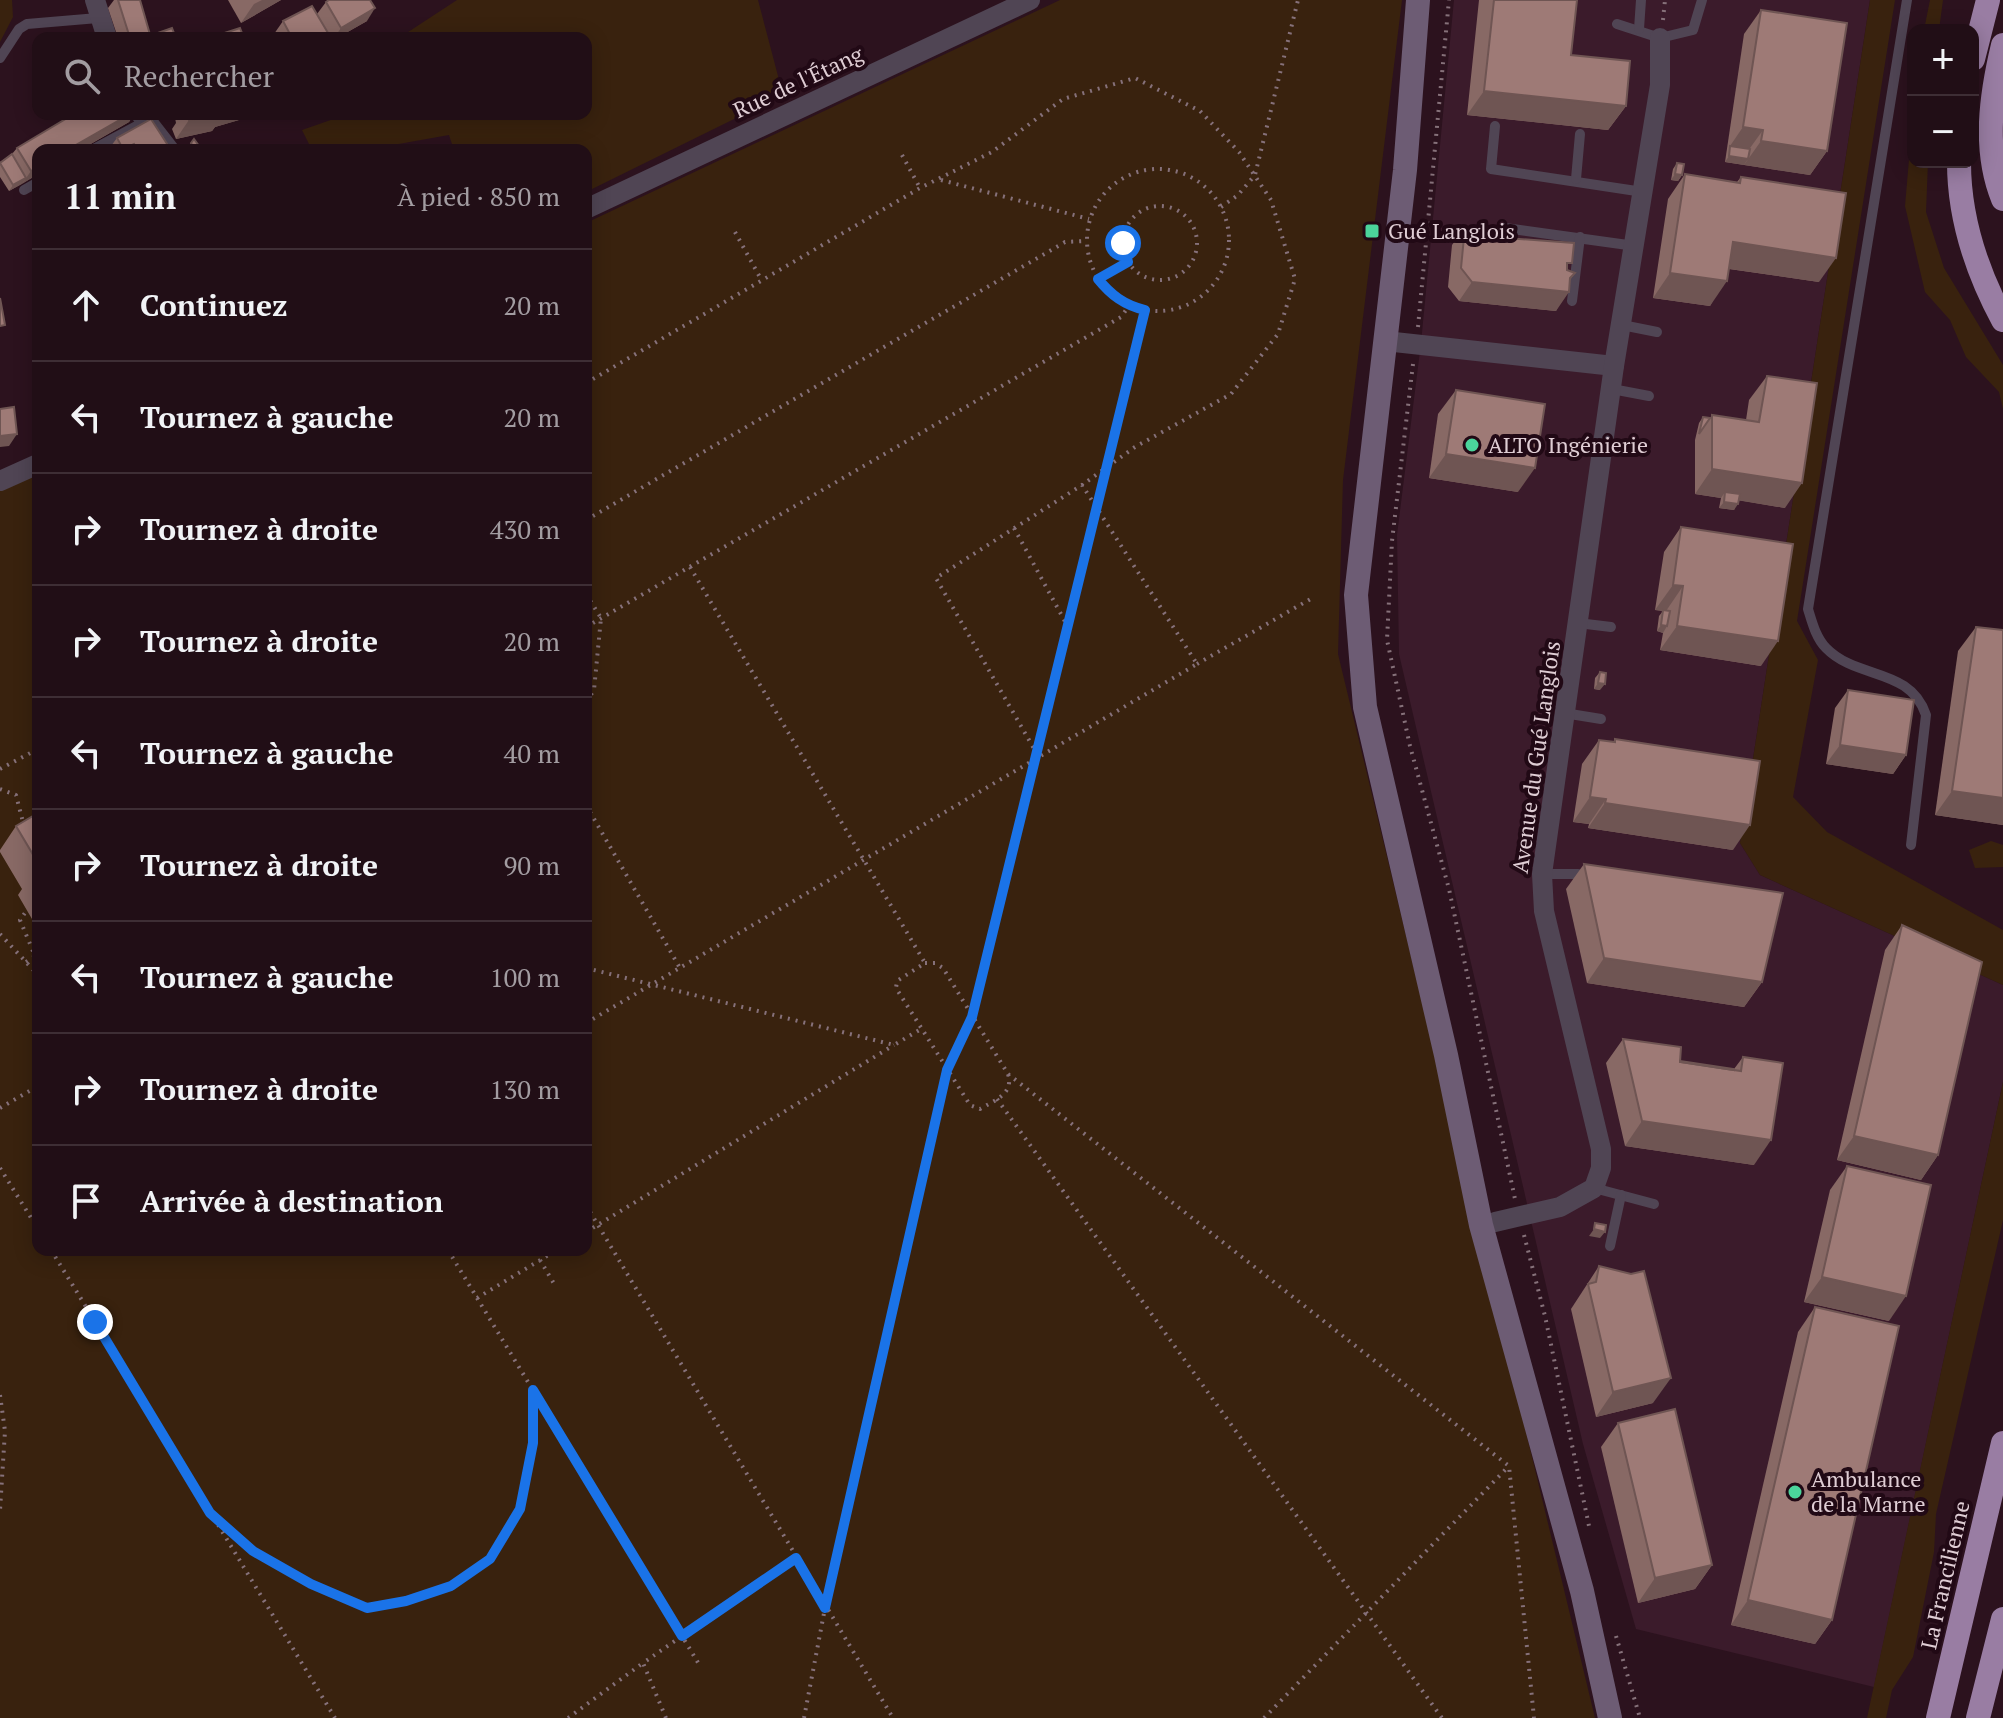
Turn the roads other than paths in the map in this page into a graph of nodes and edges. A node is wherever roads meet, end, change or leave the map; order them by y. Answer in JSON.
{"nodes":[{"id":1,"x":1030,"y":0,"type":"edge"},
{"id":2,"x":1418,"y":0,"type":"edge"},
{"id":3,"x":1641,"y":0,"type":"edge"},
{"id":4,"x":1702,"y":0,"type":"edge"},
{"id":5,"x":1907,"y":0,"type":"edge"},
{"id":6,"x":1988,"y":0,"type":"edge"},
{"id":7,"x":97,"y":9,"type":"edge"},
{"id":8,"x":1617,"y":24,"type":"dead end"},
{"id":9,"x":1639,"y":29,"type":"junction"},
{"id":10,"x":105,"y":32,"type":"edge"},
{"id":11,"x":1979,"y":35,"type":"edge"},
{"id":12,"x":1660,"y":38,"type":"junction"},
{"id":13,"x":2003,"y":45,"type":"edge"},
{"id":14,"x":0,"y":58,"type":"edge"},
{"id":15,"x":141,"y":120,"type":"edge"},
{"id":16,"x":150,"y":120,"type":"edge"},
{"id":17,"x":1495,"y":126,"type":"dead end"},
{"id":18,"x":1580,"y":134,"type":"dead end"},
{"id":19,"x":102,"y":144,"type":"edge"},
{"id":20,"x":165,"y":144,"type":"edge"},
{"id":21,"x":1959,"y":168,"type":"edge"},
{"id":22,"x":1576,"y":179,"type":"junction"},
{"id":23,"x":32,"y":185,"type":"edge"},
{"id":24,"x":24,"y":190,"type":"dead end"},
{"id":25,"x":1643,"y":192,"type":"junction"},
{"id":26,"x":2003,"y":199,"type":"edge"},
{"id":27,"x":592,"y":206,"type":"edge"},
{"id":28,"x":1505,"y":228,"type":"dead end"},
{"id":29,"x":1580,"y":237,"type":"junction"},
{"id":30,"x":1635,"y":246,"type":"junction"},
{"id":31,"x":1572,"y":301,"type":"edge"},
{"id":32,"x":2003,"y":320,"type":"edge"},
{"id":33,"x":1622,"y":325,"type":"junction"},
{"id":34,"x":1657,"y":332,"type":"dead end"},
{"id":35,"x":1385,"y":341,"type":"junction"},
{"id":36,"x":1614,"y":366,"type":"junction"},
{"id":37,"x":1612,"y":389,"type":"junction"},
{"id":38,"x":1649,"y":396,"type":"dead end"},
{"id":39,"x":32,"y":467,"type":"edge"},
{"id":40,"x":0,"y":481,"type":"edge"},
{"id":41,"x":1578,"y":623,"type":"junction"},
{"id":42,"x":1611,"y":627,"type":"dead end"},
{"id":43,"x":1564,"y":713,"type":"junction"},
{"id":44,"x":1601,"y":719,"type":"dead end"},
{"id":45,"x":1911,"y":845,"type":"dead end"},
{"id":46,"x":1542,"y":874,"type":"junction"},
{"id":47,"x":1578,"y":874,"type":"dead end"},
{"id":48,"x":1446,"y":1055,"type":"junction"},
{"id":49,"x":1594,"y":1188,"type":"junction"},
{"id":50,"x":1621,"y":1195,"type":"junction"},
{"id":51,"x":1654,"y":1204,"type":"dead end"},
{"id":52,"x":1507,"y":1219,"type":"junction"},
{"id":53,"x":1610,"y":1246,"type":"dead end"},
{"id":54,"x":1517,"y":1349,"type":"junction"},
{"id":55,"x":2003,"y":1443,"type":"edge"},
{"id":56,"x":2003,"y":1619,"type":"edge"},
{"id":57,"x":1610,"y":1718,"type":"edge"},
{"id":58,"x":1938,"y":1718,"type":"edge"},
{"id":59,"x":1978,"y":1718,"type":"edge"}],
"edges":[{"from":1,"to":27,"type":"street","name":"Rue de l'Étang"},
{"from":2,"to":35,"type":"main road"},
{"from":3,"to":9,"type":"lane"},
{"from":4,"to":12,"type":"lane"},
{"from":5,"to":45,"type":"lane"},
{"from":6,"to":11,"type":"highway"},
{"from":7,"to":10,"type":"street"},
{"from":7,"to":14,"type":"lane"},
{"from":8,"to":9,"type":"lane"},
{"from":9,"to":12,"type":"lane"},
{"from":12,"to":25,"type":"street","name":"Avenue du Gué Langlois"},
{"from":13,"to":26,"type":"highway"},
{"from":15,"to":19,"type":"lane"},
{"from":16,"to":20,"type":"street"},
{"from":17,"to":22,"type":"lane"},
{"from":18,"to":22,"type":"lane"},
{"from":21,"to":32,"type":"highway"},
{"from":22,"to":25,"type":"lane"},
{"from":23,"to":24,"type":"lane"},
{"from":25,"to":30,"type":"street","name":"Avenue du Gué Langlois"},
{"from":28,"to":29,"type":"lane"},
{"from":29,"to":30,"type":"lane"},
{"from":29,"to":31,"type":"lane"},
{"from":30,"to":33,"type":"street","name":"Avenue du Gué Langlois"},
{"from":33,"to":34,"type":"lane"},
{"from":33,"to":36,"type":"street","name":"Avenue du Gué Langlois"},
{"from":35,"to":36,"type":"street"},
{"from":35,"to":48,"type":"main road"},
{"from":36,"to":37,"type":"street","name":"Avenue du Gué Langlois"},
{"from":37,"to":38,"type":"lane"},
{"from":37,"to":41,"type":"street","name":"Avenue du Gué Langlois"},
{"from":39,"to":40,"type":"street"},
{"from":41,"to":42,"type":"lane"},
{"from":41,"to":43,"type":"street","name":"Avenue du Gué Langlois"},
{"from":43,"to":44,"type":"lane"},
{"from":43,"to":46,"type":"street","name":"Avenue du Gué Langlois"},
{"from":46,"to":47,"type":"lane"},
{"from":46,"to":49,"type":"street","name":"Avenue du Gué Langlois"},
{"from":48,"to":52,"type":"main road"},
{"from":48,"to":54,"type":"main road"},
{"from":49,"to":50,"type":"lane"},
{"from":49,"to":52,"type":"street"},
{"from":50,"to":51,"type":"lane"},
{"from":50,"to":53,"type":"lane"},
{"from":52,"to":54,"type":"main road"},
{"from":54,"to":57,"type":"main road"},
{"from":55,"to":58,"type":"highway","name":"La Francilienne"},
{"from":56,"to":59,"type":"highway"}]}
